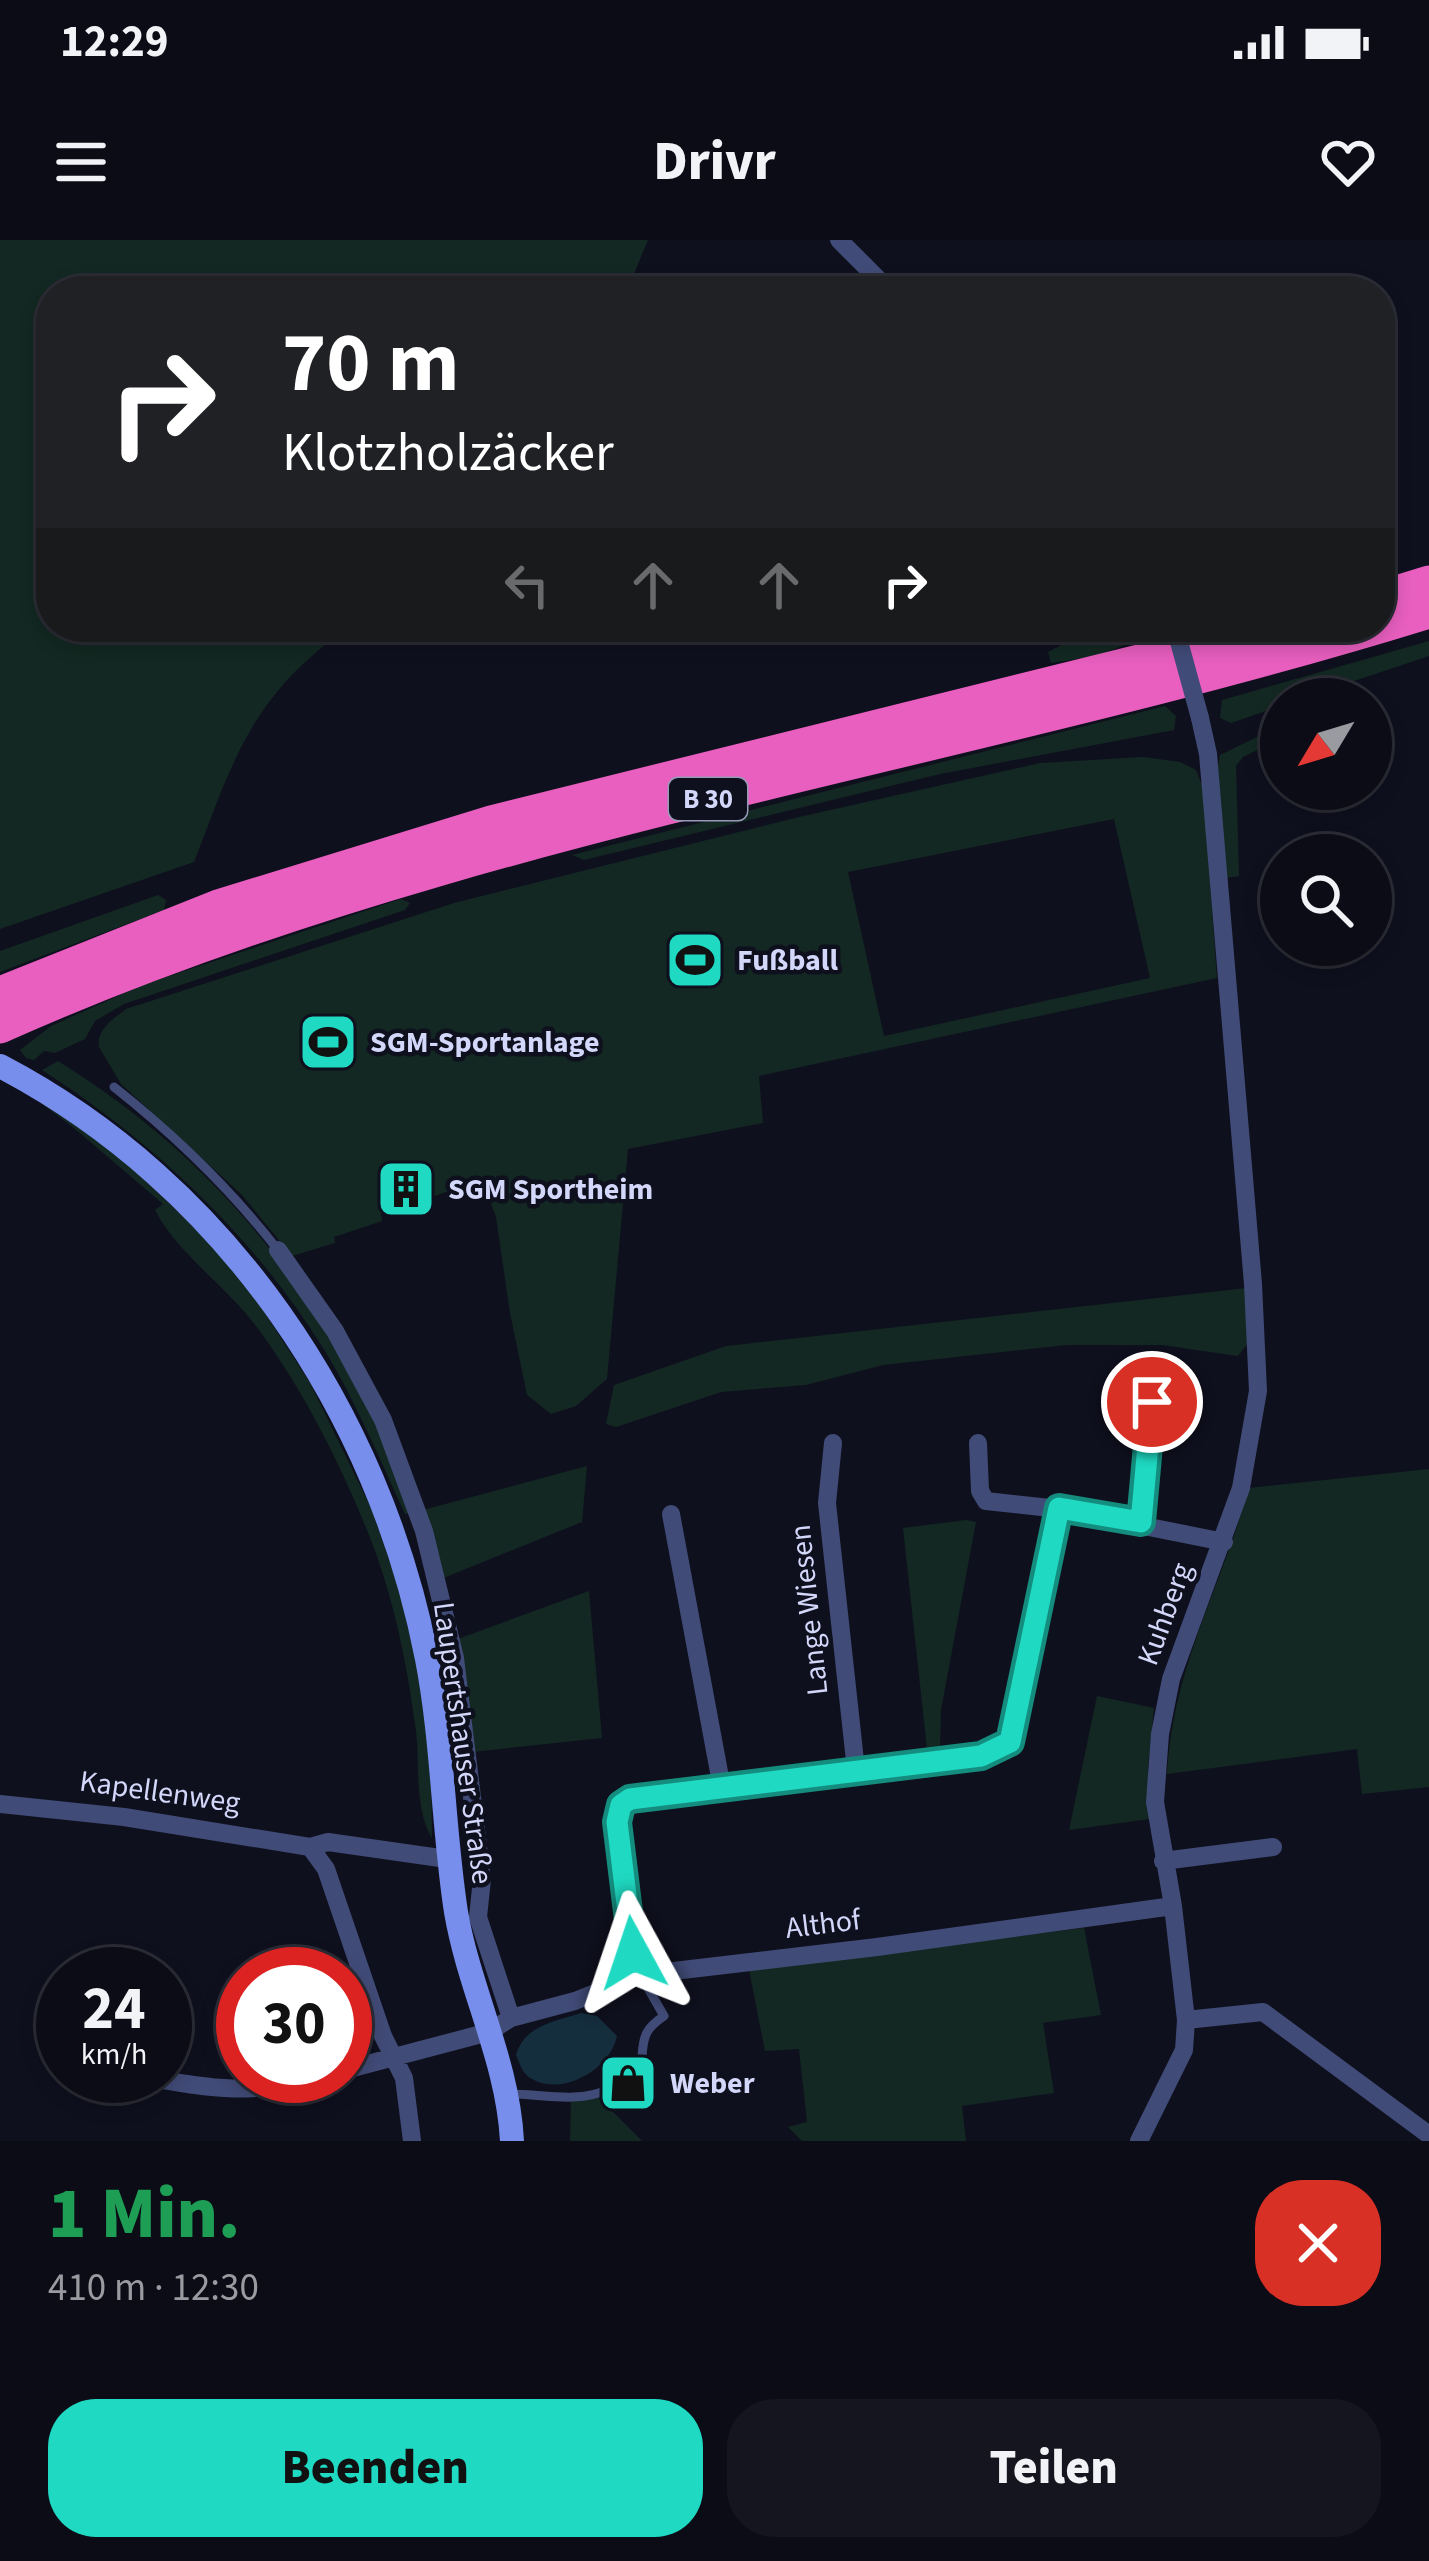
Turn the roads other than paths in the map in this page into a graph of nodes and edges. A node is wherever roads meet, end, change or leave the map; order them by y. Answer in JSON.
{"nodes":[{"id":1,"x":839,"y":240,"type":"edge"},
{"id":2,"x":875,"y":276,"type":"edge"},
{"id":3,"x":1429,"y":582,"type":"edge"},
{"id":4,"x":1395,"y":592,"type":"edge"},
{"id":5,"x":1429,"y":612,"type":"edge"},
{"id":6,"x":1395,"y":621,"type":"edge"},
{"id":7,"x":1178,"y":642,"type":"edge"},
{"id":8,"x":1216,"y":642,"type":"edge"},
{"id":9,"x":1320,"y":642,"type":"edge"},
{"id":10,"x":0,"y":993,"type":"edge"},
{"id":11,"x":0,"y":1027,"type":"edge"},
{"id":12,"x":4,"y":1068,"type":"edge"},
{"id":13,"x":113,"y":1087,"type":"dead end"},
{"id":14,"x":278,"y":1250,"type":"joint"},
{"id":15,"x":1152,"y":1402,"type":"dead end"},
{"id":16,"x":833,"y":1443,"type":"dead end"},
{"id":17,"x":978,"y":1443,"type":"dead end"},
{"id":18,"x":1059,"y":1508,"type":"junction"},
{"id":19,"x":671,"y":1514,"type":"dead end"},
{"id":20,"x":1141,"y":1522,"type":"junction"},
{"id":21,"x":1224,"y":1542,"type":"junction"},
{"id":22,"x":856,"y":1770,"type":"junction"},
{"id":23,"x":722,"y":1788,"type":"junction"},
{"id":24,"x":0,"y":1804,"type":"edge"},
{"id":25,"x":310,"y":1847,"type":"junction"},
{"id":26,"x":1273,"y":1847,"type":"dead end"},
{"id":27,"x":448,"y":1858,"type":"junction"},
{"id":28,"x":1163,"y":1861,"type":"junction"},
{"id":29,"x":1173,"y":1906,"type":"junction"},
{"id":30,"x":640,"y":1975,"type":"junction"},
{"id":31,"x":512,"y":2018,"type":"junction"},
{"id":32,"x":1186,"y":2020,"type":"junction"},
{"id":33,"x":489,"y":2032,"type":"junction"},
{"id":34,"x":393,"y":2059,"type":"junction"},
{"id":35,"x":372,"y":2064,"type":"edge"},
{"id":36,"x":507,"y":2094,"type":"junction"},
{"id":37,"x":1429,"y":2135,"type":"edge"},
{"id":38,"x":412,"y":2141,"type":"edge"},
{"id":39,"x":512,"y":2141,"type":"edge"},
{"id":40,"x":1139,"y":2141,"type":"edge"}],
"edges":[{"from":1,"to":2,"type":"street"},
{"from":3,"to":4,"type":"highway"},
{"from":5,"to":6,"type":"highway","number":"B 30"},
{"from":7,"to":21,"type":"street","name":"Kuhberg","bridge":true},
{"from":8,"to":10,"type":"highway","number":"B 30"},
{"from":9,"to":11,"type":"highway","number":"B 30"},
{"from":12,"to":27,"type":"main road","name":"Laupertshauser Straße"},
{"from":13,"to":14,"type":"lane"},
{"from":14,"to":31,"type":"street"},
{"from":15,"to":20,"type":"street"},
{"from":16,"to":22,"type":"street","name":"Lange Wiesen"},
{"from":17,"to":18,"type":"street"},
{"from":18,"to":20,"type":"street"},
{"from":18,"to":22,"type":"street"},
{"from":19,"to":23,"type":"street"},
{"from":20,"to":21,"type":"street"},
{"from":21,"to":28,"type":"street","name":"Kuhberg"},
{"from":22,"to":23,"type":"street"},
{"from":23,"to":30,"type":"street"},
{"from":24,"to":25,"type":"street","name":"Kapellenweg"},
{"from":25,"to":27,"type":"street","name":"Kapellenweg"},
{"from":25,"to":34,"type":"street"},
{"from":26,"to":28,"type":"street"},
{"from":27,"to":33,"type":"main road","name":"Laupertshauser Straße"},
{"from":28,"to":29,"type":"street","name":"Kuhberg"},
{"from":29,"to":30,"type":"street","name":"Althof"},
{"from":29,"to":32,"type":"street","name":"Kuhberg"},
{"from":30,"to":31,"type":"street","name":"Althof"},
{"from":30,"to":36,"type":"lane"},
{"from":31,"to":33,"type":"street","name":"Althof"},
{"from":32,"to":37,"type":"street"},
{"from":32,"to":40,"type":"street","name":"Kuhberg"},
{"from":33,"to":34,"type":"street","name":"Althof"},
{"from":33,"to":36,"type":"main road","name":"Laupertshauser Straße"},
{"from":34,"to":35,"type":"street","name":"Althof"},
{"from":34,"to":38,"type":"street"},
{"from":36,"to":39,"type":"main road","name":"Laupertshauser Straße"}]}
